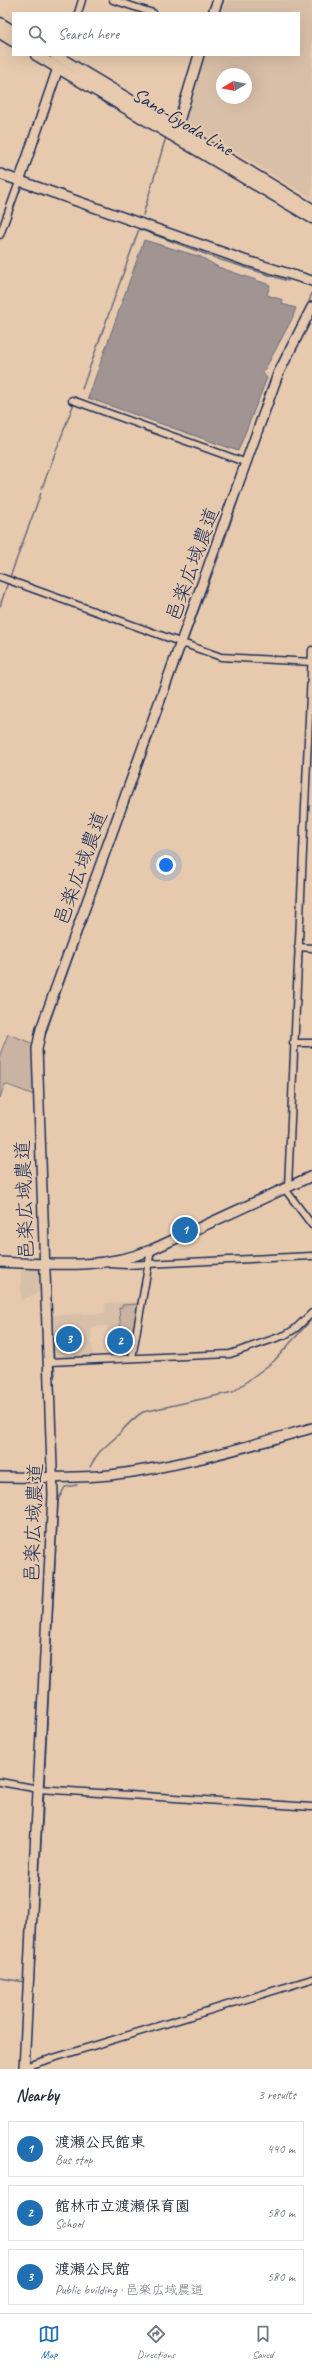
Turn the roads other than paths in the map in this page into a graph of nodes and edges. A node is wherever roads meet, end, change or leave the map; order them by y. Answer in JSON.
{"nodes":[{"id":1,"x":82,"y":0,"type":"edge"},
{"id":2,"x":114,"y":0,"type":"edge"},
{"id":3,"x":218,"y":0,"type":"edge"},
{"id":4,"x":78,"y":12,"type":"edge"},
{"id":5,"x":150,"y":12,"type":"edge"},
{"id":6,"x":213,"y":12,"type":"edge"},
{"id":7,"x":0,"y":23,"type":"edge"},
{"id":8,"x":12,"y":30,"type":"edge"},
{"id":9,"x":0,"y":33,"type":"edge"},
{"id":10,"x":12,"y":40,"type":"edge"},
{"id":11,"x":42,"y":56,"type":"edge"},
{"id":12,"x":199,"y":56,"type":"edge"},
{"id":13,"x":59,"y":59,"type":"edge"},
{"id":14,"x":177,"y":128,"type":"junction"},
{"id":15,"x":0,"y":174,"type":"edge"},
{"id":16,"x":20,"y":182,"type":"junction"},
{"id":17,"x":312,"y":209,"type":"edge"},
{"id":18,"x":312,"y":218,"type":"edge"},
{"id":19,"x":0,"y":236,"type":"edge"},
{"id":20,"x":312,"y":281,"type":"edge"},
{"id":21,"x":312,"y":307,"type":"edge"},
{"id":22,"x":72,"y":400,"type":"dead end"},
{"id":23,"x":246,"y":463,"type":"junction"},
{"id":24,"x":0,"y":577,"type":"edge"},
{"id":25,"x":182,"y":643,"type":"junction"},
{"id":26,"x":312,"y":650,"type":"edge"},
{"id":27,"x":312,"y":662,"type":"edge"},
{"id":28,"x":298,"y":947,"type":"junction"},
{"id":29,"x":312,"y":948,"type":"edge"},
{"id":30,"x":293,"y":1042,"type":"junction"},
{"id":31,"x":312,"y":1043,"type":"edge"},
{"id":32,"x":312,"y":1176,"type":"edge"},
{"id":33,"x":286,"y":1188,"type":"junction"},
{"id":34,"x":312,"y":1225,"type":"edge"},
{"id":35,"x":151,"y":1250,"type":"junction"},
{"id":36,"x":312,"y":1256,"type":"edge"},
{"id":37,"x":0,"y":1262,"type":"edge"},
{"id":38,"x":106,"y":1263,"type":"junction"},
{"id":39,"x":44,"y":1264,"type":"junction"},
{"id":40,"x":147,"y":1264,"type":"junction"},
{"id":41,"x":312,"y":1313,"type":"edge"},
{"id":42,"x":132,"y":1358,"type":"junction"},
{"id":43,"x":49,"y":1362,"type":"junction"},
{"id":44,"x":312,"y":1428,"type":"edge"},
{"id":45,"x":0,"y":1477,"type":"edge"},
{"id":46,"x":54,"y":1477,"type":"junction"},
{"id":47,"x":0,"y":1782,"type":"edge"},
{"id":48,"x":39,"y":1789,"type":"junction"},
{"id":49,"x":312,"y":1807,"type":"edge"},
{"id":50,"x":312,"y":1979,"type":"edge"},
{"id":51,"x":24,"y":2068,"type":"edge"}],
"edges":[{"from":1,"to":4,"type":"street"},
{"from":2,"to":5,"type":"street"},
{"from":3,"to":6,"type":"street"},
{"from":7,"to":8,"type":"main road"},
{"from":9,"to":10,"type":"main road"},
{"from":11,"to":13,"type":"main road","name":"Sano-Gyoda Line"},
{"from":12,"to":14,"type":"street"},
{"from":13,"to":14,"type":"main road","name":"Sano-Gyoda Line"},
{"from":13,"to":16,"type":"street"},
{"from":13,"to":18,"type":"main road","name":"Sano-Gyoda Line"},
{"from":14,"to":17,"type":"main road","name":"Sano-Gyoda Line"},
{"from":15,"to":16,"type":"street"},
{"from":16,"to":19,"type":"street"},
{"from":16,"to":20,"type":"street"},
{"from":21,"to":23,"type":"street","name":"邑楽広域農道"},
{"from":22,"to":23,"type":"street"},
{"from":23,"to":25,"type":"street","name":"邑楽広域農道"},
{"from":24,"to":25,"type":"street"},
{"from":25,"to":27,"type":"street"},
{"from":25,"to":39,"type":"street","name":"邑楽広域農道"},
{"from":26,"to":27,"type":"street"},
{"from":27,"to":28,"type":"street"},
{"from":28,"to":29,"type":"street"},
{"from":28,"to":30,"type":"street"},
{"from":30,"to":31,"type":"street"},
{"from":30,"to":33,"type":"street"},
{"from":32,"to":33,"type":"street"},
{"from":33,"to":34,"type":"street"},
{"from":33,"to":35,"type":"street"},
{"from":35,"to":38,"type":"street"},
{"from":35,"to":40,"type":"street"},
{"from":36,"to":40,"type":"street"},
{"from":37,"to":39,"type":"street"},
{"from":38,"to":39,"type":"street"},
{"from":38,"to":40,"type":"street"},
{"from":39,"to":43,"type":"street","name":"邑楽広域農道"},
{"from":40,"to":42,"type":"street"},
{"from":41,"to":42,"type":"street"},
{"from":42,"to":43,"type":"street"},
{"from":43,"to":46,"type":"street","name":"邑楽広域農道"},
{"from":44,"to":46,"type":"street"},
{"from":45,"to":46,"type":"street"},
{"from":46,"to":48,"type":"street","name":"邑楽広域農道"},
{"from":47,"to":48,"type":"street"},
{"from":48,"to":49,"type":"street"},
{"from":48,"to":51,"type":"street","name":"邑楽広域農道"},
{"from":50,"to":51,"type":"street"}]}
